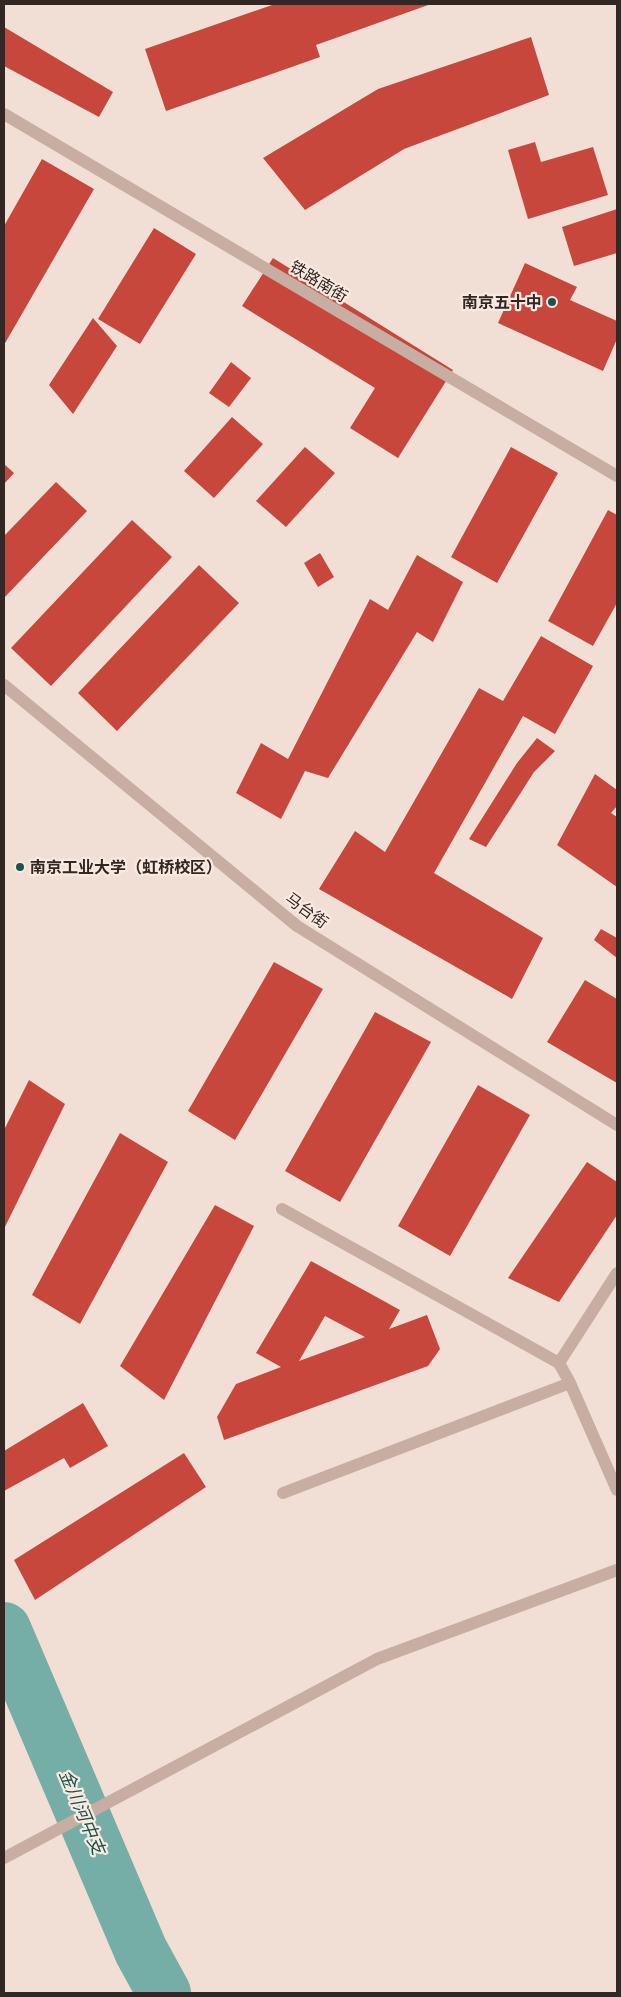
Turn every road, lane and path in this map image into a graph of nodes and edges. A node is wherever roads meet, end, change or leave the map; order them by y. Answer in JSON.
{"nodes":[{"id":1,"x":4,"y":114,"type":"edge"},
{"id":2,"x":617,"y":476,"type":"edge"},
{"id":3,"x":4,"y":685,"type":"edge"},
{"id":4,"x":617,"y":1125,"type":"edge"},
{"id":5,"x":282,"y":1209,"type":"dead end"},
{"id":6,"x":617,"y":1273,"type":"edge"},
{"id":7,"x":559,"y":1363,"type":"junction"},
{"id":8,"x":570,"y":1383,"type":"junction"},
{"id":9,"x":617,"y":1490,"type":"edge"},
{"id":10,"x":282,"y":1493,"type":"dead end"},
{"id":11,"x":617,"y":1570,"type":"edge"},
{"id":12,"x":4,"y":1858,"type":"edge"}],
"edges":[{"from":1,"to":2,"type":"street","name":"铁路南街"},
{"from":3,"to":4,"type":"street","name":"马台街"},
{"from":5,"to":7,"type":"street"},
{"from":6,"to":7,"type":"street"},
{"from":7,"to":8,"type":"street"},
{"from":8,"to":9,"type":"street"},
{"from":8,"to":10,"type":"street"},
{"from":11,"to":12,"type":"street"}]}
